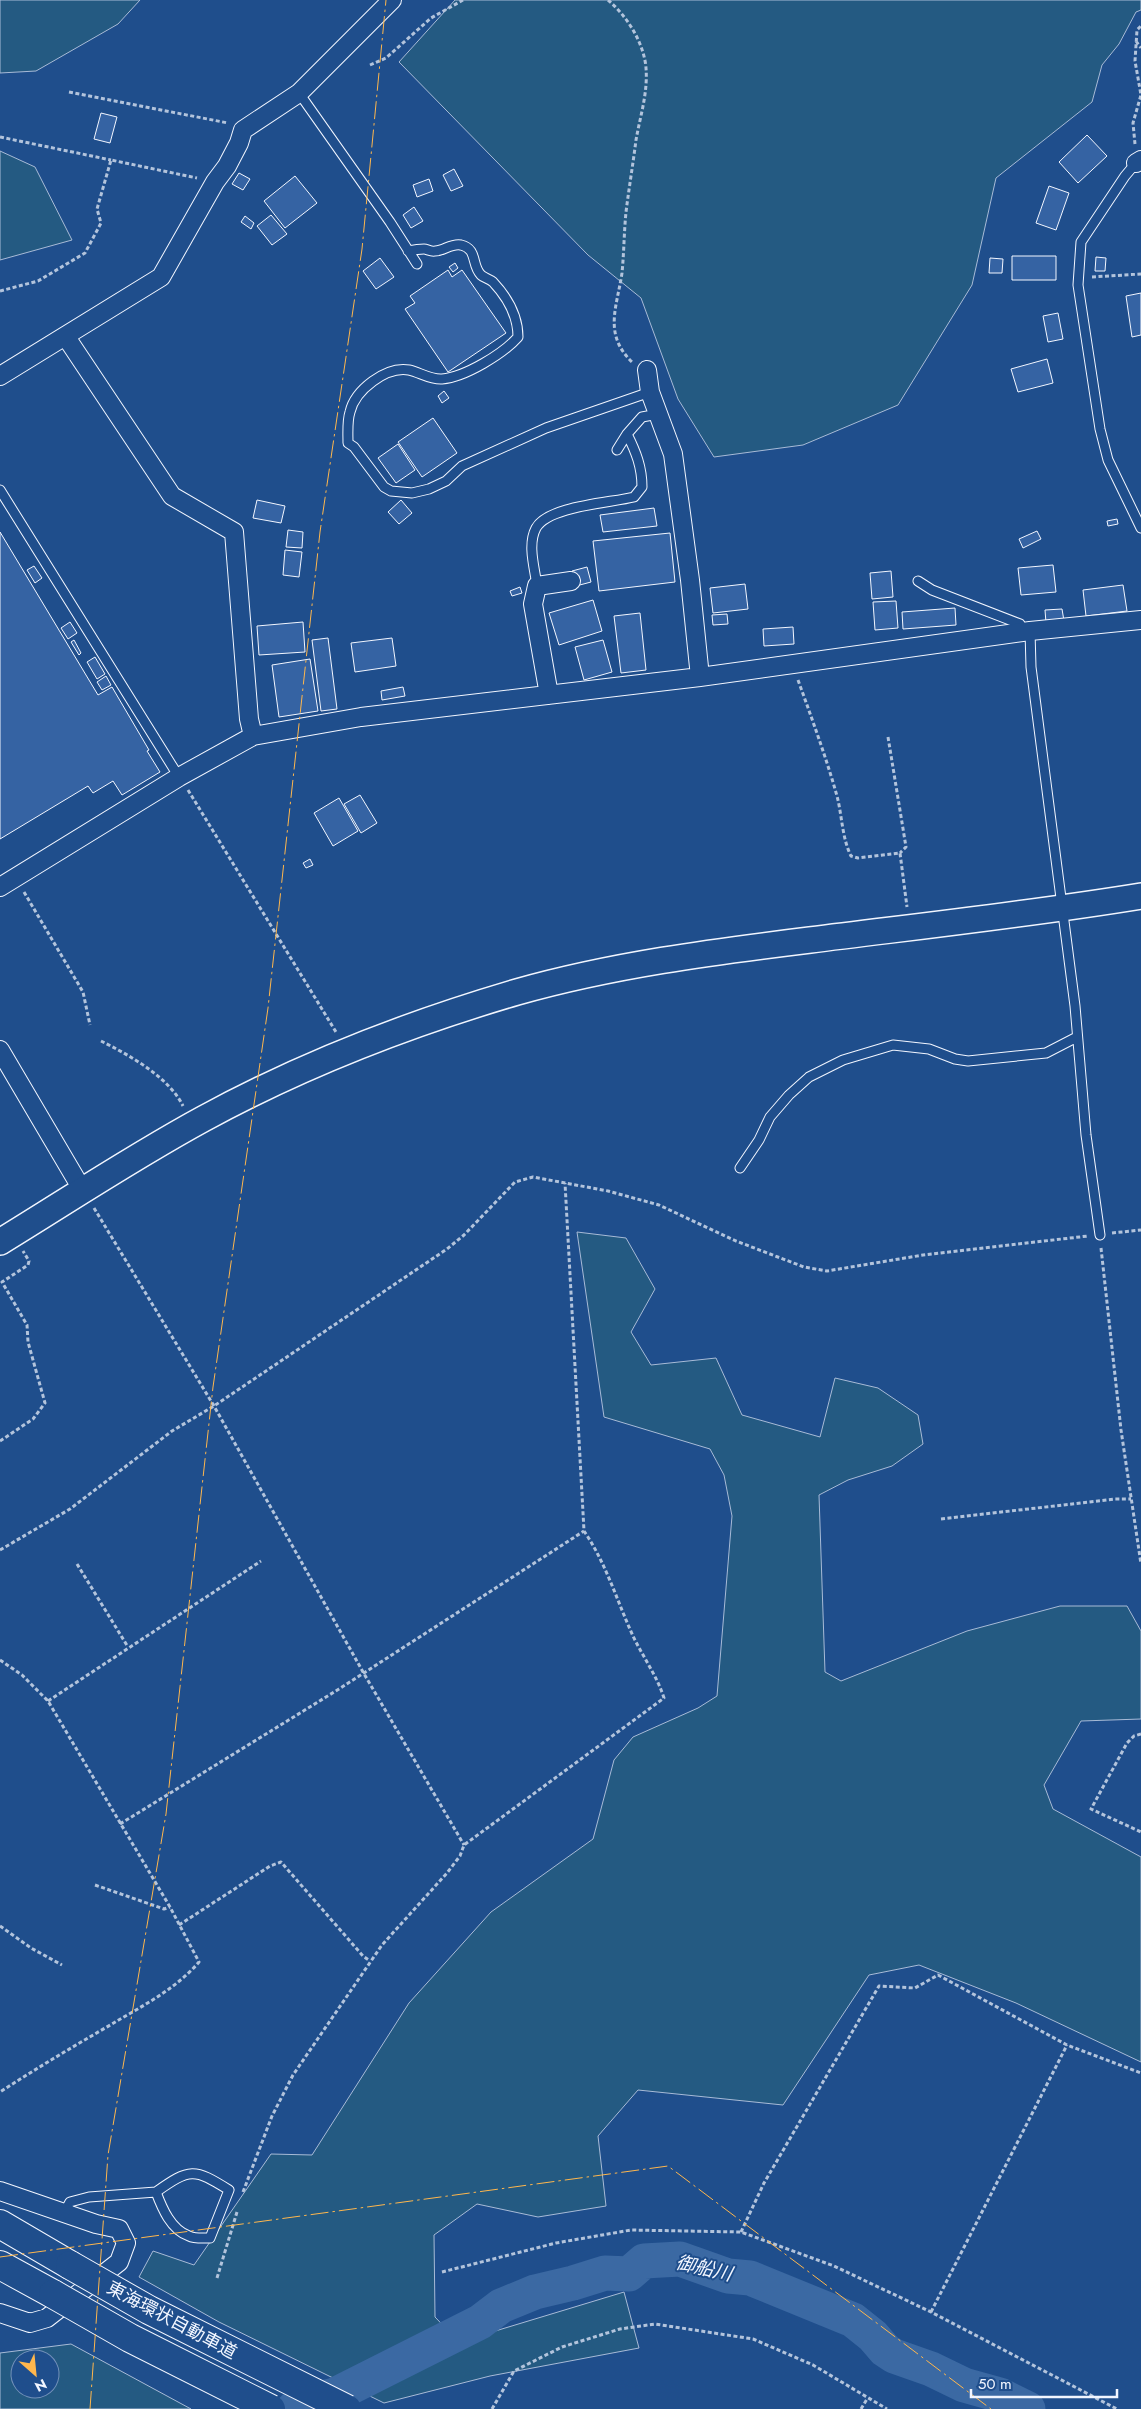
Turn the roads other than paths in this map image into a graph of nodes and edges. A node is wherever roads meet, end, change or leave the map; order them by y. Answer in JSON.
{"nodes":[{"id":1,"x":392,"y":0,"type":"edge"},
{"id":2,"x":299,"y":93,"type":"junction"},
{"id":3,"x":1139,"y":161,"type":"edge"},
{"id":4,"x":408,"y":251,"type":"junction"},
{"id":5,"x":417,"y":264,"type":"dead end"},
{"id":6,"x":66,"y":337,"type":"junction"},
{"id":7,"x":647,"y":370,"type":"road end"},
{"id":8,"x":0,"y":376,"type":"edge"},
{"id":9,"x":650,"y":392,"type":"junction"},
{"id":10,"x":658,"y":414,"type":"junction"},
{"id":11,"x":627,"y":434,"type":"junction"},
{"id":12,"x":617,"y":450,"type":"dead end"},
{"id":13,"x":0,"y":490,"type":"edge"},
{"id":14,"x":1141,"y":528,"type":"edge"},
{"id":15,"x":571,"y":581,"type":"dead end"},
{"id":16,"x":918,"y":581,"type":"dead end"},
{"id":17,"x":537,"y":586,"type":"junction"},
{"id":18,"x":1141,"y":620,"type":"edge"},
{"id":19,"x":1027,"y":631,"type":"junction"},
{"id":20,"x":700,"y":677,"type":"junction"},
{"id":21,"x":549,"y":695,"type":"junction"},
{"id":22,"x":253,"y":736,"type":"junction"},
{"id":23,"x":179,"y":776,"type":"junction"},
{"id":24,"x":7,"y":883,"type":"edge"},
{"id":25,"x":1141,"y":896,"type":"edge"},
{"id":26,"x":1061,"y":909,"type":"junction"},
{"id":27,"x":1077,"y":1037,"type":"junction"},
{"id":28,"x":0,"y":1050,"type":"edge"},
{"id":29,"x":740,"y":1168,"type":"dead end"},
{"id":30,"x":83,"y":1191,"type":"junction"},
{"id":31,"x":1100,"y":1235,"type":"road end"},
{"id":32,"x":7,"y":1238,"type":"edge"},
{"id":33,"x":0,"y":2191,"type":"edge"},
{"id":34,"x":156,"y":2192,"type":"junction"},
{"id":35,"x":64,"y":2213,"type":"junction"},
{"id":36,"x":0,"y":2224,"type":"edge"},
{"id":37,"x":0,"y":2265,"type":"edge"},
{"id":38,"x":0,"y":2313,"type":"edge"},
{"id":39,"x":271,"y":2409,"type":"edge"},
{"id":40,"x":347,"y":2409,"type":"edge"}],
"edges":[{"from":1,"to":2,"type":"street"},
{"from":2,"to":4,"type":"lane"},
{"from":2,"to":6,"type":"street"},
{"from":3,"to":14,"type":"lane"},
{"from":4,"to":5,"type":"lane"},
{"from":4,"to":9,"type":"lane"},
{"from":6,"to":8,"type":"street"},
{"from":6,"to":22,"type":"street"},
{"from":7,"to":9,"type":"street"},
{"from":9,"to":10,"type":"street"},
{"from":10,"to":11,"type":"lane"},
{"from":10,"to":20,"type":"street"},
{"from":11,"to":12,"type":"lane"},
{"from":11,"to":17,"type":"lane"},
{"from":13,"to":23,"type":"lane"},
{"from":15,"to":17,"type":"street"},
{"from":16,"to":19,"type":"lane"},
{"from":17,"to":21,"type":"street"},
{"from":18,"to":19,"type":"street"},
{"from":19,"to":20,"type":"street"},
{"from":19,"to":26,"type":"lane"},
{"from":20,"to":21,"type":"street"},
{"from":21,"to":22,"type":"street"},
{"from":22,"to":23,"type":"street"},
{"from":23,"to":24,"type":"street"},
{"from":25,"to":26,"type":"street"},
{"from":26,"to":27,"type":"lane"},
{"from":26,"to":30,"type":"street"},
{"from":27,"to":29,"type":"lane"},
{"from":27,"to":31,"type":"lane"},
{"from":28,"to":30,"type":"street"},
{"from":30,"to":32,"type":"street"},
{"from":33,"to":35,"type":"street"},
{"from":34,"to":34,"type":"lane"},
{"from":34,"to":35,"type":"lane"},
{"from":35,"to":38,"type":"street"},
{"from":36,"to":40,"type":"highway","name":"東海環状自動車道","bridge":true},
{"from":37,"to":39,"type":"highway","name":"東海環状自動車道","bridge":true}]}
